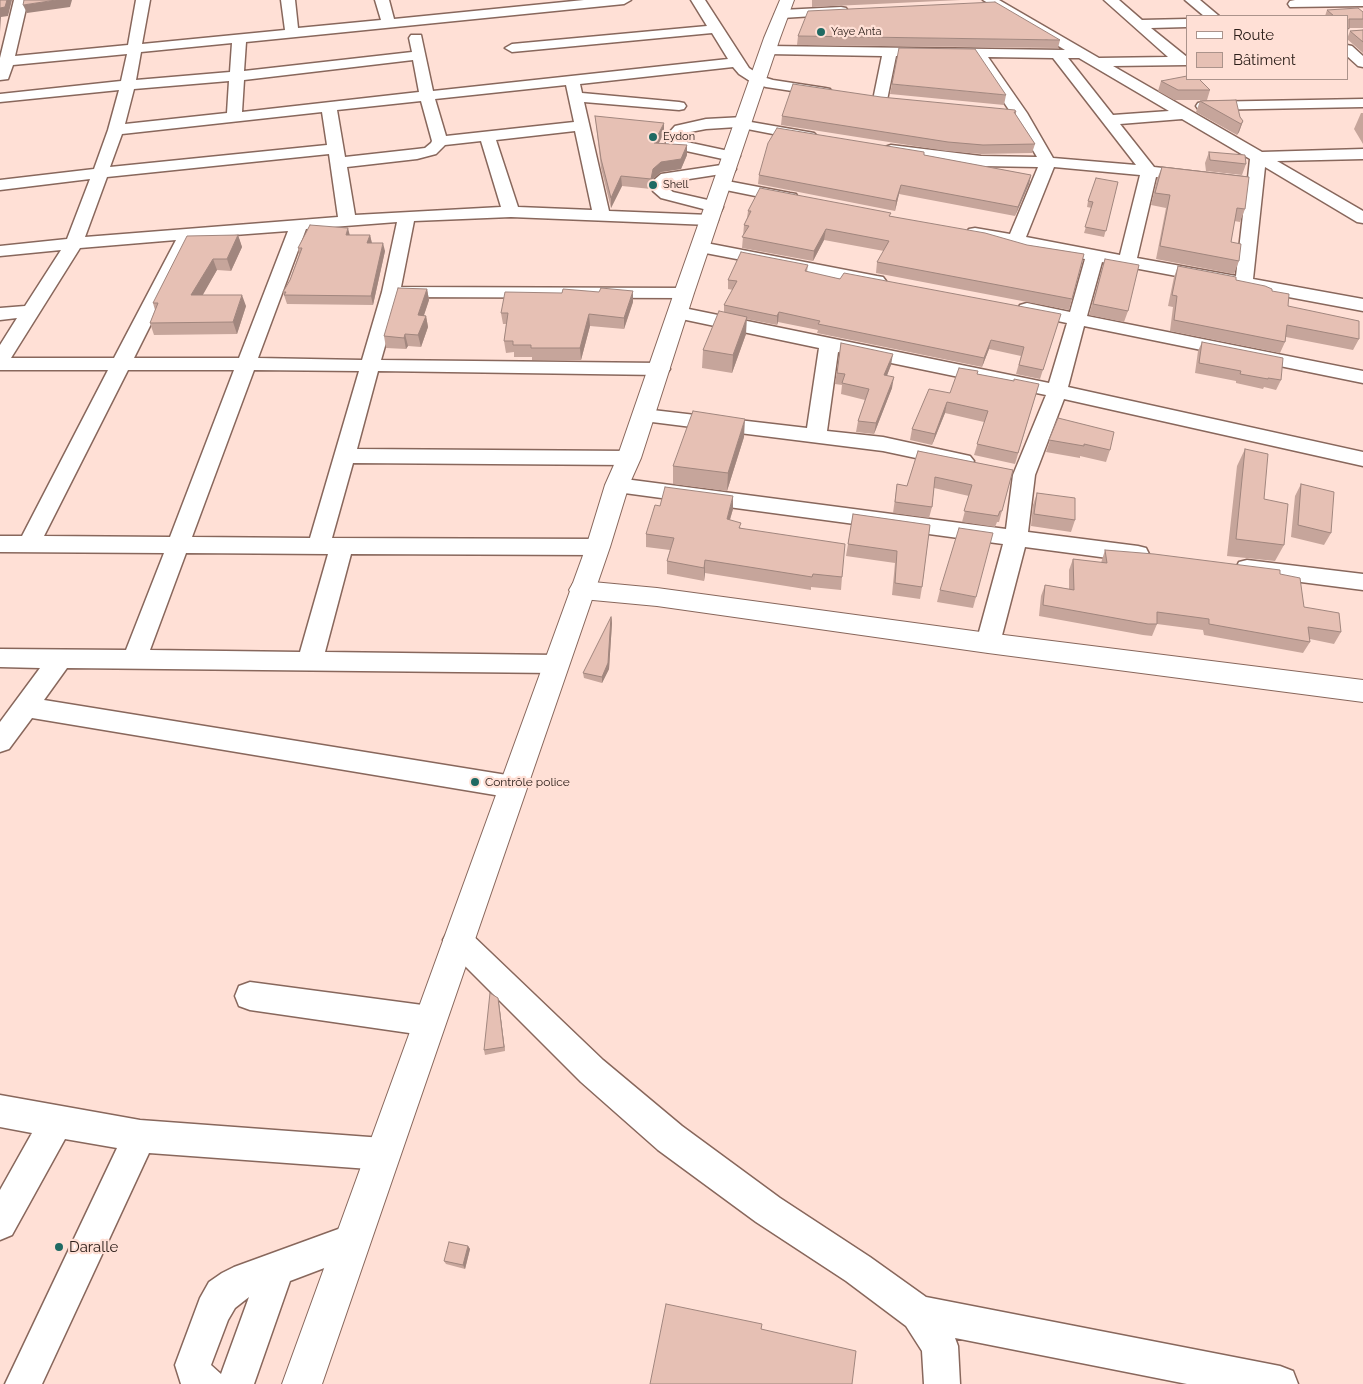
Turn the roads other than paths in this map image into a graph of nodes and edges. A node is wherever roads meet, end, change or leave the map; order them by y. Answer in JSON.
{"nodes":[{"id":1,"x":143,"y":0,"type":"edge"},
{"id":2,"x":288,"y":0,"type":"edge"},
{"id":3,"x":382,"y":0,"type":"edge"},
{"id":4,"x":470,"y":0,"type":"edge"},
{"id":5,"x":624,"y":0,"type":"edge"},
{"id":6,"x":698,"y":0,"type":"edge"},
{"id":7,"x":1111,"y":0,"type":"edge"},
{"id":8,"x":1192,"y":0,"type":"edge"},
{"id":9,"x":1292,"y":2,"type":"edge"},
{"id":10,"x":1363,"y":2,"type":"edge"},
{"id":11,"x":563,"y":3,"type":"edge"},
{"id":12,"x":988,"y":3,"type":"edge"},
{"id":13,"x":16,"y":7,"type":"edge"},
{"id":14,"x":784,"y":7,"type":"edge"},
{"id":15,"x":850,"y":11,"type":"edge"},
{"id":16,"x":475,"y":15,"type":"junction"},
{"id":17,"x":1211,"y":15,"type":"edge"},
{"id":18,"x":1307,"y":15,"type":"edge"},
{"id":19,"x":414,"y":21,"type":"junction"},
{"id":20,"x":1186,"y":22,"type":"edge"},
{"id":21,"x":388,"y":24,"type":"junction"},
{"id":22,"x":1140,"y":24,"type":"junction"},
{"id":23,"x":716,"y":29,"type":"junction"},
{"id":24,"x":292,"y":33,"type":"junction"},
{"id":25,"x":239,"y":38,"type":"junction"},
{"id":26,"x":5,"y":43,"type":"edge"},
{"id":27,"x":512,"y":48,"type":"dead end"},
{"id":28,"x":133,"y":49,"type":"junction"},
{"id":29,"x":768,"y":50,"type":"junction"},
{"id":30,"x":890,"y":52,"type":"junction"},
{"id":31,"x":978,"y":53,"type":"junction"},
{"id":32,"x":1057,"y":54,"type":"junction"},
{"id":33,"x":1084,"y":54,"type":"junction"},
{"id":34,"x":419,"y":55,"type":"junction"},
{"id":35,"x":1184,"y":61,"type":"edge"},
{"id":36,"x":4,"y":62,"type":"edge"},
{"id":37,"x":736,"y":62,"type":"junction"},
{"id":38,"x":1098,"y":62,"type":"junction"},
{"id":39,"x":237,"y":76,"type":"junction"},
{"id":40,"x":572,"y":80,"type":"junction"},
{"id":41,"x":758,"y":80,"type":"junction"},
{"id":42,"x":128,"y":85,"type":"junction"},
{"id":43,"x":0,"y":91,"type":"edge"},
{"id":44,"x":844,"y":95,"type":"edge"},
{"id":45,"x":427,"y":96,"type":"junction"},
{"id":46,"x":577,"y":97,"type":"junction"},
{"id":47,"x":0,"y":98,"type":"edge"},
{"id":48,"x":862,"y":98,"type":"edge"},
{"id":49,"x":1363,"y":103,"type":"edge"},
{"id":50,"x":329,"y":106,"type":"junction"},
{"id":51,"x":679,"y":106,"type":"dead end"},
{"id":52,"x":1178,"y":110,"type":"junction"},
{"id":53,"x":999,"y":111,"type":"edge"},
{"id":54,"x":1019,"y":113,"type":"junction"},
{"id":55,"x":234,"y":117,"type":"junction"},
{"id":56,"x":1108,"y":120,"type":"junction"},
{"id":57,"x":743,"y":123,"type":"junction"},
{"id":58,"x":582,"y":126,"type":"junction"},
{"id":59,"x":116,"y":130,"type":"junction"},
{"id":60,"x":487,"y":136,"type":"junction"},
{"id":61,"x":827,"y":139,"type":"edge"},
{"id":62,"x":440,"y":141,"type":"junction"},
{"id":63,"x":873,"y":147,"type":"edge"},
{"id":64,"x":1363,"y":154,"type":"edge"},
{"id":65,"x":337,"y":156,"type":"junction"},
{"id":66,"x":1258,"y":156,"type":"junction"},
{"id":67,"x":1048,"y":162,"type":"junction"},
{"id":68,"x":1149,"y":171,"type":"junction"},
{"id":69,"x":100,"y":173,"type":"junction"},
{"id":70,"x":1254,"y":184,"type":"junction"},
{"id":71,"x":0,"y":185,"type":"edge"},
{"id":72,"x":721,"y":187,"type":"junction"},
{"id":73,"x":810,"y":202,"type":"edge"},
{"id":74,"x":511,"y":212,"type":"junction"},
{"id":75,"x":601,"y":214,"type":"junction"},
{"id":76,"x":408,"y":216,"type":"junction"},
{"id":77,"x":1363,"y":218,"type":"edge"},
{"id":78,"x":348,"y":220,"type":"junction"},
{"id":79,"x":299,"y":224,"type":"junction"},
{"id":80,"x":957,"y":230,"type":"edge"},
{"id":81,"x":188,"y":233,"type":"junction"},
{"id":82,"x":1016,"y":241,"type":"junction"},
{"id":83,"x":74,"y":243,"type":"junction"},
{"id":84,"x":701,"y":247,"type":"junction"},
{"id":85,"x":0,"y":251,"type":"edge"},
{"id":86,"x":1095,"y":256,"type":"junction"},
{"id":87,"x":1126,"y":262,"type":"junction"},
{"id":88,"x":894,"y":284,"type":"edge"},
{"id":89,"x":1244,"y":284,"type":"junction"},
{"id":90,"x":391,"y":292,"type":"junction"},
{"id":91,"x":681,"y":303,"type":"junction"},
{"id":92,"x":1363,"y":305,"type":"edge"},
{"id":93,"x":1010,"y":306,"type":"edge"},
{"id":94,"x":30,"y":311,"type":"junction"},
{"id":95,"x":0,"y":314,"type":"edge"},
{"id":96,"x":1077,"y":319,"type":"junction"},
{"id":97,"x":829,"y":345,"type":"junction"},
{"id":98,"x":0,"y":360,"type":"edge"},
{"id":99,"x":0,"y":364,"type":"edge"},
{"id":100,"x":121,"y":364,"type":"junction"},
{"id":101,"x":246,"y":364,"type":"junction"},
{"id":102,"x":369,"y":365,"type":"junction"},
{"id":103,"x":660,"y":369,"type":"junction"},
{"id":104,"x":1363,"y":377,"type":"edge"},
{"id":105,"x":1057,"y":391,"type":"junction"},
{"id":106,"x":644,"y":415,"type":"junction"},
{"id":107,"x":816,"y":435,"type":"junction"},
{"id":108,"x":344,"y":456,"type":"junction"},
{"id":109,"x":629,"y":458,"type":"junction"},
{"id":110,"x":1363,"y":459,"type":"edge"},
{"id":111,"x":979,"y":465,"type":"edge"},
{"id":112,"x":617,"y":485,"type":"junction"},
{"id":113,"x":1016,"y":539,"type":"junction"},
{"id":114,"x":0,"y":544,"type":"edge"},
{"id":115,"x":29,"y":544,"type":"junction"},
{"id":116,"x":178,"y":544,"type":"junction"},
{"id":117,"x":319,"y":545,"type":"junction"},
{"id":118,"x":342,"y":545,"type":"junction"},
{"id":119,"x":598,"y":546,"type":"junction"},
{"id":120,"x":1155,"y":556,"type":"edge"},
{"id":121,"x":1224,"y":565,"type":"edge"},
{"id":122,"x":1363,"y":582,"type":"edge"},
{"id":123,"x":582,"y":590,"type":"junction"},
{"id":124,"x":988,"y":643,"type":"junction"},
{"id":125,"x":0,"y":658,"type":"edge"},
{"id":126,"x":61,"y":658,"type":"junction"},
{"id":127,"x":135,"y":659,"type":"junction"},
{"id":128,"x":310,"y":661,"type":"junction"},
{"id":129,"x":556,"y":664,"type":"junction"},
{"id":130,"x":1363,"y":691,"type":"edge"},
{"id":131,"x":25,"y":707,"type":"junction"},
{"id":132,"x":0,"y":742,"type":"edge"},
{"id":133,"x":512,"y":787,"type":"junction"},
{"id":134,"x":458,"y":940,"type":"junction"},
{"id":135,"x":250,"y":996,"type":"dead end"},
{"id":136,"x":430,"y":1021,"type":"junction"},
{"id":137,"x":0,"y":1111,"type":"edge"},
{"id":138,"x":57,"y":1121,"type":"junction"},
{"id":139,"x":140,"y":1136,"type":"junction"},
{"id":140,"x":383,"y":1154,"type":"junction"},
{"id":141,"x":0,"y":1222,"type":"edge"},
{"id":142,"x":352,"y":1241,"type":"junction"},
{"id":143,"x":277,"y":1269,"type":"junction"},
{"id":144,"x":918,"y":1313,"type":"junction"},
{"id":145,"x":23,"y":1384,"type":"edge"},
{"id":146,"x":207,"y":1384,"type":"edge"},
{"id":147,"x":236,"y":1384,"type":"edge"},
{"id":148,"x":302,"y":1384,"type":"edge"},
{"id":149,"x":942,"y":1384,"type":"edge"},
{"id":150,"x":1280,"y":1384,"type":"edge"}],
"edges":[{"from":1,"to":28,"type":"street"},
{"from":2,"to":24,"type":"street"},
{"from":3,"to":21,"type":"street"},
{"from":4,"to":16,"type":"street"},
{"from":5,"to":11,"type":"street"},
{"from":6,"to":23,"type":"street"},
{"from":7,"to":22,"type":"street"},
{"from":8,"to":17,"type":"street"},
{"from":9,"to":10,"type":"street"},
{"from":9,"to":18,"type":"street"},
{"from":11,"to":16,"type":"street"},
{"from":12,"to":33,"type":"street"},
{"from":13,"to":26,"type":"street"},
{"from":14,"to":15,"type":"street"},
{"from":14,"to":29,"type":"main road"},
{"from":16,"to":19,"type":"street"},
{"from":19,"to":21,"type":"street"},
{"from":19,"to":34,"type":"street"},
{"from":20,"to":22,"type":"street"},
{"from":21,"to":24,"type":"street"},
{"from":22,"to":35,"type":"street"},
{"from":23,"to":27,"type":"street"},
{"from":23,"to":37,"type":"street"},
{"from":24,"to":25,"type":"street"},
{"from":25,"to":28,"type":"street"},
{"from":25,"to":39,"type":"street"},
{"from":26,"to":36,"type":"street"},
{"from":28,"to":36,"type":"street"},
{"from":28,"to":42,"type":"street"},
{"from":29,"to":30,"type":"street"},
{"from":29,"to":41,"type":"main road"},
{"from":30,"to":31,"type":"street"},
{"from":30,"to":48,"type":"street"},
{"from":31,"to":32,"type":"street"},
{"from":31,"to":54,"type":"street"},
{"from":32,"to":33,"type":"street"},
{"from":32,"to":56,"type":"street"},
{"from":33,"to":38,"type":"street"},
{"from":34,"to":39,"type":"street"},
{"from":34,"to":45,"type":"street"},
{"from":35,"to":38,"type":"street"},
{"from":36,"to":43,"type":"street"},
{"from":37,"to":40,"type":"street"},
{"from":37,"to":41,"type":"street"},
{"from":38,"to":52,"type":"street"},
{"from":39,"to":42,"type":"street"},
{"from":39,"to":55,"type":"street"},
{"from":40,"to":45,"type":"street"},
{"from":40,"to":46,"type":"street"},
{"from":41,"to":44,"type":"street"},
{"from":41,"to":57,"type":"main road"},
{"from":42,"to":47,"type":"street"},
{"from":42,"to":59,"type":"street"},
{"from":45,"to":50,"type":"street"},
{"from":45,"to":62,"type":"street"},
{"from":46,"to":51,"type":"street"},
{"from":46,"to":58,"type":"street"},
{"from":49,"to":52,"type":"street"},
{"from":50,"to":55,"type":"street"},
{"from":50,"to":65,"type":"street"},
{"from":52,"to":56,"type":"street"},
{"from":52,"to":66,"type":"street"},
{"from":53,"to":54,"type":"street"},
{"from":54,"to":67,"type":"street"},
{"from":55,"to":59,"type":"street"},
{"from":56,"to":68,"type":"street"},
{"from":57,"to":61,"type":"street"},
{"from":57,"to":72,"type":"main road"},
{"from":57,"to":72,"type":"street"},
{"from":58,"to":60,"type":"street"},
{"from":58,"to":75,"type":"street"},
{"from":59,"to":69,"type":"street"},
{"from":60,"to":62,"type":"street"},
{"from":60,"to":74,"type":"street"},
{"from":62,"to":65,"type":"street"},
{"from":63,"to":67,"type":"street"},
{"from":64,"to":66,"type":"street"},
{"from":65,"to":69,"type":"street"},
{"from":65,"to":78,"type":"street"},
{"from":66,"to":70,"type":"street"},
{"from":66,"to":77,"type":"street"},
{"from":67,"to":68,"type":"street"},
{"from":67,"to":82,"type":"street"},
{"from":68,"to":70,"type":"street"},
{"from":68,"to":87,"type":"street"},
{"from":69,"to":71,"type":"street"},
{"from":69,"to":83,"type":"street"},
{"from":70,"to":89,"type":"street"},
{"from":72,"to":73,"type":"street"},
{"from":72,"to":75,"type":"street"},
{"from":72,"to":84,"type":"main road"},
{"from":74,"to":75,"type":"street"},
{"from":74,"to":76,"type":"street"},
{"from":76,"to":78,"type":"street"},
{"from":76,"to":90,"type":"street"},
{"from":78,"to":79,"type":"street"},
{"from":79,"to":81,"type":"street"},
{"from":79,"to":101,"type":"street"},
{"from":80,"to":82,"type":"street"},
{"from":81,"to":83,"type":"street"},
{"from":81,"to":100,"type":"street"},
{"from":82,"to":86,"type":"street"},
{"from":83,"to":85,"type":"street"},
{"from":83,"to":94,"type":"street"},
{"from":84,"to":88,"type":"street"},
{"from":84,"to":91,"type":"main road"},
{"from":86,"to":87,"type":"street"},
{"from":86,"to":96,"type":"street"},
{"from":87,"to":89,"type":"street"},
{"from":89,"to":92,"type":"street"},
{"from":90,"to":91,"type":"street"},
{"from":90,"to":102,"type":"street"},
{"from":91,"to":97,"type":"street"},
{"from":91,"to":103,"type":"main road"},
{"from":93,"to":96,"type":"street"},
{"from":94,"to":95,"type":"street"},
{"from":94,"to":98,"type":"street"},
{"from":96,"to":104,"type":"street"},
{"from":96,"to":105,"type":"street"},
{"from":97,"to":105,"type":"street"},
{"from":97,"to":107,"type":"street"},
{"from":99,"to":100,"type":"street"},
{"from":100,"to":101,"type":"street"},
{"from":100,"to":115,"type":"street"},
{"from":101,"to":102,"type":"street"},
{"from":101,"to":116,"type":"street"},
{"from":102,"to":103,"type":"street"},
{"from":102,"to":108,"type":"street"},
{"from":103,"to":106,"type":"main road"},
{"from":105,"to":110,"type":"street"},
{"from":105,"to":113,"type":"street"},
{"from":106,"to":107,"type":"street"},
{"from":106,"to":109,"type":"main road"},
{"from":107,"to":111,"type":"street"},
{"from":108,"to":109,"type":"street"},
{"from":108,"to":117,"type":"street"},
{"from":109,"to":112,"type":"main road"},
{"from":112,"to":113,"type":"street"},
{"from":112,"to":119,"type":"main road"},
{"from":113,"to":120,"type":"street"},
{"from":113,"to":124,"type":"street"},
{"from":114,"to":115,"type":"street"},
{"from":115,"to":116,"type":"street"},
{"from":116,"to":117,"type":"street"},
{"from":116,"to":127,"type":"street"},
{"from":117,"to":118,"type":"street"},
{"from":118,"to":119,"type":"street"},
{"from":118,"to":128,"type":"street"},
{"from":119,"to":123,"type":"main road"},
{"from":121,"to":122,"type":"street"},
{"from":123,"to":124,"type":"main road"},
{"from":123,"to":129,"type":"main road"},
{"from":124,"to":130,"type":"main road"},
{"from":125,"to":126,"type":"street"},
{"from":126,"to":127,"type":"street"},
{"from":126,"to":131,"type":"street"},
{"from":127,"to":128,"type":"street"},
{"from":128,"to":129,"type":"street"},
{"from":129,"to":133,"type":"main road"},
{"from":131,"to":132,"type":"street"},
{"from":131,"to":133,"type":"street"},
{"from":133,"to":134,"type":"main road"},
{"from":134,"to":136,"type":"main road"},
{"from":134,"to":144,"type":"street"},
{"from":135,"to":136,"type":"street"},
{"from":136,"to":140,"type":"main road"},
{"from":137,"to":138,"type":"street"},
{"from":138,"to":139,"type":"street"},
{"from":138,"to":141,"type":"street"},
{"from":139,"to":140,"type":"street"},
{"from":139,"to":145,"type":"street"},
{"from":140,"to":142,"type":"main road"},
{"from":142,"to":143,"type":"street"},
{"from":142,"to":148,"type":"main road"},
{"from":143,"to":146,"type":"street"},
{"from":143,"to":147,"type":"street"},
{"from":144,"to":149,"type":"street"},
{"from":144,"to":150,"type":"street"}]}
